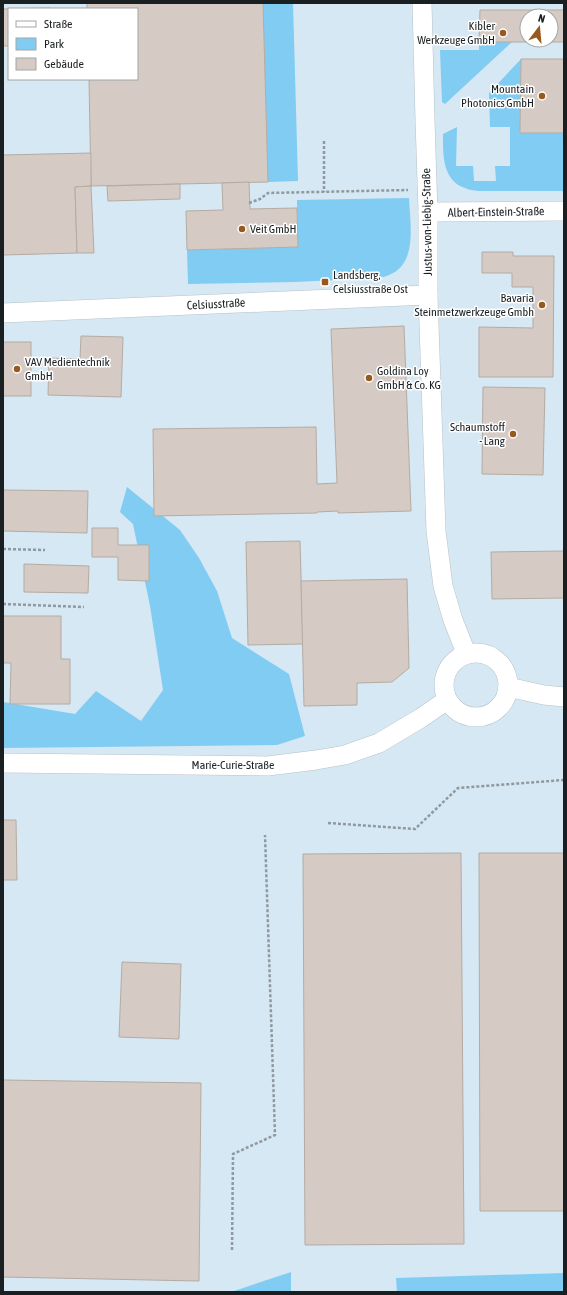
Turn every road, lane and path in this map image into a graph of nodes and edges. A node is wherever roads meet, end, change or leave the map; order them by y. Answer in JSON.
{"nodes":[{"id":1,"x":422,"y":3,"type":"edge"},
{"id":2,"x":324,"y":141,"type":"dead end"},
{"id":3,"x":409,"y":190,"type":"dead end"},
{"id":4,"x":324,"y":192,"type":"junction"},
{"id":5,"x":250,"y":203,"type":"dead end"},
{"id":6,"x":564,"y":211,"type":"edge"},
{"id":7,"x":428,"y":212,"type":"junction"},
{"id":8,"x":428,"y":295,"type":"junction"},
{"id":9,"x":3,"y":313,"type":"edge"},
{"id":10,"x":3,"y":549,"type":"edge"},
{"id":11,"x":45,"y":550,"type":"dead end"},
{"id":12,"x":3,"y":604,"type":"edge"},
{"id":13,"x":84,"y":607,"type":"dead end"},
{"id":14,"x":466,"y":653,"type":"junction"},
{"id":15,"x":508,"y":687,"type":"junction"},
{"id":16,"x":564,"y":697,"type":"edge"},
{"id":17,"x":447,"y":700,"type":"junction"},
{"id":18,"x":3,"y":763,"type":"edge"},
{"id":19,"x":564,"y":780,"type":"edge"},
{"id":20,"x":328,"y":823,"type":"dead end"},
{"id":21,"x":265,"y":835,"type":"dead end"},
{"id":22,"x":232,"y":1250,"type":"dead end"}],
"edges":[{"from":1,"to":7,"type":"street","name":"Justus-von-Liebig-Straße"},
{"from":2,"to":4,"type":"path"},
{"from":3,"to":4,"type":"path"},
{"from":4,"to":5,"type":"path"},
{"from":6,"to":7,"type":"street","name":"Albert-Einstein-Straße"},
{"from":7,"to":8,"type":"street","name":"Justus-von-Liebig-Straße"},
{"from":8,"to":9,"type":"street","name":"Celsiusstraße"},
{"from":8,"to":14,"type":"street","name":"Justus-von-Liebig-Straße"},
{"from":10,"to":11,"type":"path"},
{"from":12,"to":13,"type":"path"},
{"from":14,"to":15,"type":"street"},
{"from":14,"to":17,"type":"street"},
{"from":15,"to":16,"type":"street"},
{"from":15,"to":17,"type":"street"},
{"from":17,"to":18,"type":"street","name":"Marie-Curie-Straße"},
{"from":19,"to":20,"type":"path"},
{"from":21,"to":22,"type":"path"}]}
